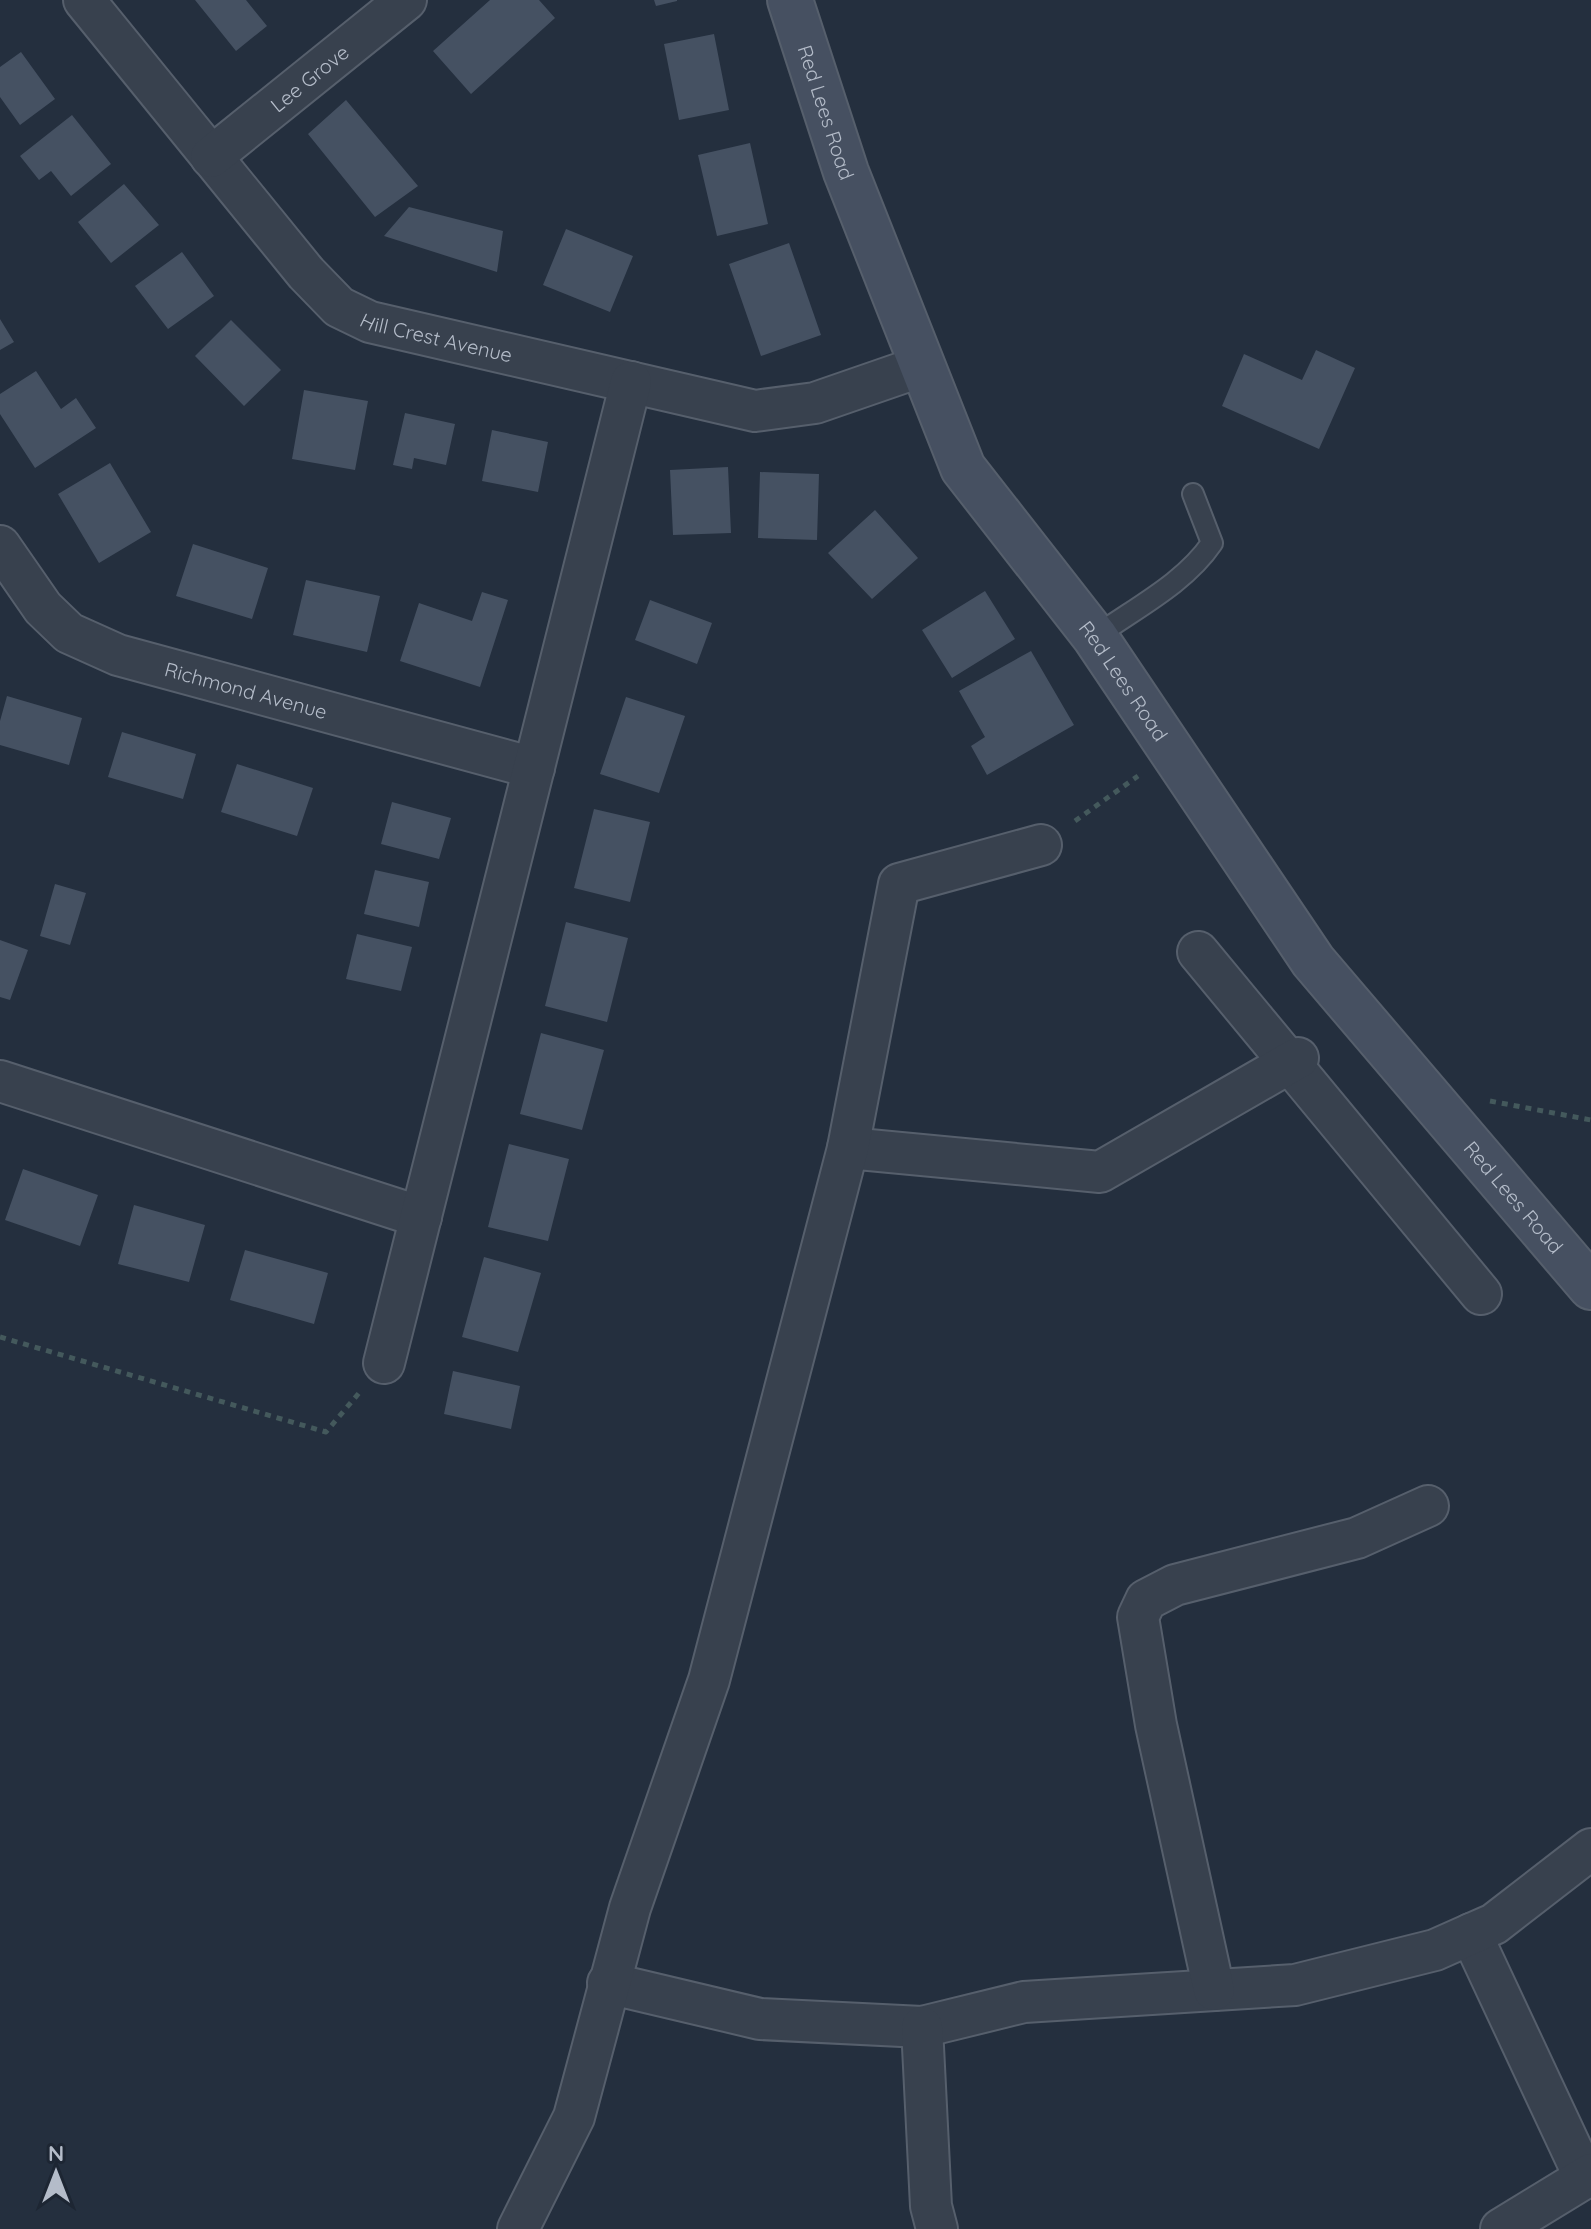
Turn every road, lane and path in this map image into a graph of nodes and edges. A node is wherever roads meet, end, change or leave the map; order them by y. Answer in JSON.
{"nodes":[{"id":1,"x":84,"y":0,"type":"edge"},
{"id":2,"x":406,"y":0,"type":"edge"},
{"id":3,"x":790,"y":0,"type":"edge"},
{"id":4,"x":211,"y":157,"type":"junction"},
{"id":5,"x":922,"y":366,"type":"junction"},
{"id":6,"x":631,"y":382,"type":"junction"},
{"id":7,"x":1193,"y":494,"type":"dead end"},
{"id":8,"x":0,"y":546,"type":"edge"},
{"id":9,"x":1095,"y":637,"type":"junction"},
{"id":10,"x":1173,"y":752,"type":"junction"},
{"id":11,"x":534,"y":768,"type":"junction"},
{"id":12,"x":1041,"y":845,"type":"joint"},
{"id":13,"x":1198,"y":952,"type":"dead end"},
{"id":14,"x":1294,"y":1060,"type":"junction"},
{"id":15,"x":0,"y":1081,"type":"edge"},
{"id":16,"x":1444,"y":1112,"type":"junction"},
{"id":17,"x":1591,"y":1120,"type":"edge"},
{"id":18,"x":848,"y":1148,"type":"junction"},
{"id":19,"x":421,"y":1217,"type":"junction"},
{"id":20,"x":1591,"y":1287,"type":"edge"},
{"id":21,"x":1481,"y":1294,"type":"dead end"},
{"id":22,"x":0,"y":1337,"type":"edge"},
{"id":23,"x":384,"y":1363,"type":"joint"},
{"id":24,"x":1428,"y":1506,"type":"dead end"},
{"id":25,"x":1591,"y":1849,"type":"edge"},
{"id":26,"x":1471,"y":1934,"type":"junction"},
{"id":27,"x":608,"y":1983,"type":"junction"},
{"id":28,"x":1214,"y":1990,"type":"junction"},
{"id":29,"x":922,"y":2027,"type":"junction"},
{"id":30,"x":1588,"y":2176,"type":"edge"},
{"id":31,"x":518,"y":2229,"type":"edge"},
{"id":32,"x":937,"y":2229,"type":"edge"},
{"id":33,"x":1501,"y":2229,"type":"edge"}],
"edges":[{"from":1,"to":4,"type":"street","name":"Hill Crest Avenue"},
{"from":2,"to":4,"type":"street","name":"Lee Grove"},
{"from":3,"to":5,"type":"street","name":"Red Lees Road"},
{"from":4,"to":6,"type":"street","name":"Hill Crest Avenue"},
{"from":5,"to":6,"type":"street","name":"Hill Crest Avenue"},
{"from":5,"to":9,"type":"street","name":"Red Lees Road"},
{"from":6,"to":11,"type":"street"},
{"from":7,"to":9,"type":"lane"},
{"from":8,"to":11,"type":"street","name":"Richmond Avenue"},
{"from":9,"to":10,"type":"street","name":"Red Lees Road"},
{"from":10,"to":12,"type":"path"},
{"from":10,"to":16,"type":"street","name":"Red Lees Road"},
{"from":11,"to":19,"type":"street"},
{"from":12,"to":18,"type":"street"},
{"from":13,"to":14,"type":"street"},
{"from":14,"to":18,"type":"street"},
{"from":14,"to":21,"type":"street"},
{"from":15,"to":19,"type":"street"},
{"from":16,"to":17,"type":"path"},
{"from":16,"to":20,"type":"street","name":"Red Lees Road"},
{"from":18,"to":27,"type":"street"},
{"from":19,"to":23,"type":"street"},
{"from":22,"to":23,"type":"path"},
{"from":24,"to":28,"type":"street"},
{"from":25,"to":26,"type":"street"},
{"from":26,"to":28,"type":"street"},
{"from":26,"to":30,"type":"street"},
{"from":27,"to":29,"type":"street"},
{"from":27,"to":31,"type":"street"},
{"from":28,"to":29,"type":"street"},
{"from":29,"to":32,"type":"street"},
{"from":30,"to":33,"type":"street"}]}
